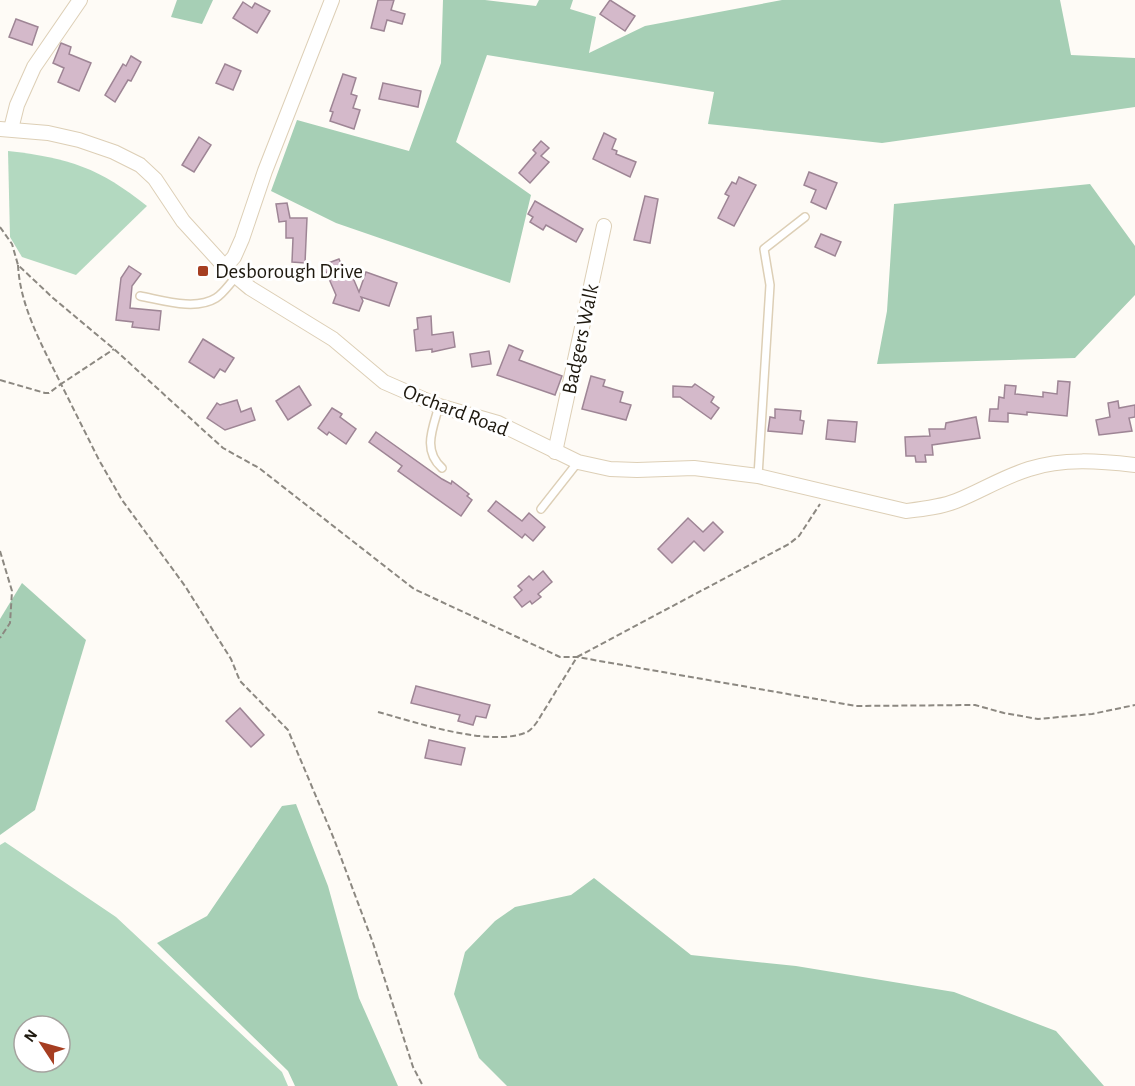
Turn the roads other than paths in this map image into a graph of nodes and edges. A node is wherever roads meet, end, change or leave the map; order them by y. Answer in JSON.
{"nodes":[{"id":1,"x":80,"y":0,"type":"edge"},
{"id":2,"x":332,"y":0,"type":"edge"},
{"id":3,"x":6,"y":129,"type":"edge"},
{"id":4,"x":805,"y":217,"type":"dead end"},
{"id":5,"x":604,"y":225,"type":"dead end"},
{"id":6,"x":225,"y":267,"type":"junction"},
{"id":7,"x":237,"y":276,"type":"junction"},
{"id":8,"x":140,"y":296,"type":"dead end"},
{"id":9,"x":439,"y":406,"type":"junction"},
{"id":10,"x":555,"y":452,"type":"junction"},
{"id":11,"x":578,"y":462,"type":"junction"},
{"id":12,"x":1135,"y":465,"type":"edge"},
{"id":13,"x":442,"y":468,"type":"dead end"},
{"id":14,"x":758,"y":476,"type":"junction"},
{"id":15,"x":541,"y":509,"type":"dead end"}],
"edges":[{"from":1,"to":3,"type":"street"},
{"from":2,"to":6,"type":"street"},
{"from":3,"to":6,"type":"street","name":"Orchard Road"},
{"from":4,"to":14,"type":"lane"},
{"from":5,"to":10,"type":"street","name":"Badgers Walk"},
{"from":6,"to":7,"type":"street","name":"Orchard Road"},
{"from":7,"to":8,"type":"lane"},
{"from":7,"to":9,"type":"street","name":"Orchard Road"},
{"from":9,"to":10,"type":"street","name":"Orchard Road"},
{"from":9,"to":13,"type":"lane"},
{"from":10,"to":11,"type":"street","name":"Orchard Road"},
{"from":11,"to":14,"type":"street","name":"Orchard Road"},
{"from":11,"to":15,"type":"lane"},
{"from":12,"to":14,"type":"street","name":"Orchard Road"}]}
